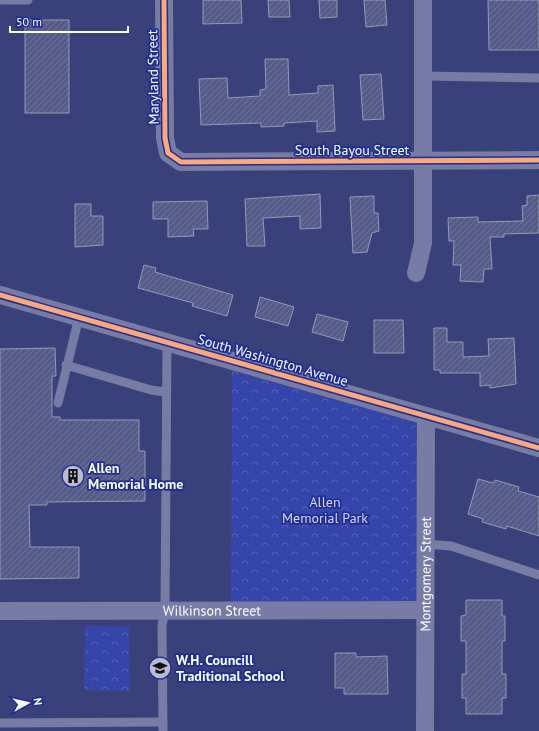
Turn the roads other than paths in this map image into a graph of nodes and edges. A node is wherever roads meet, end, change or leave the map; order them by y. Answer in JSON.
{"nodes":[{"id":1,"x":2,"y":0,"type":"edge"},
{"id":2,"x":28,"y":0,"type":"edge"},
{"id":3,"x":164,"y":0,"type":"edge"},
{"id":4,"x":423,"y":0,"type":"edge"},
{"id":5,"x":423,"y":76,"type":"junction"},
{"id":6,"x":539,"y":78,"type":"edge"},
{"id":7,"x":168,"y":153,"type":"joint"},
{"id":8,"x":539,"y":160,"type":"edge"},
{"id":9,"x":423,"y":162,"type":"junction"},
{"id":10,"x":416,"y":273,"type":"dead end"},
{"id":11,"x":0,"y":295,"type":"edge"},
{"id":12,"x":79,"y":317,"type":"junction"},
{"id":13,"x":167,"y":342,"type":"junction"},
{"id":14,"x":66,"y":365,"type":"junction"},
{"id":15,"x":166,"y":392,"type":"junction"},
{"id":16,"x":58,"y":403,"type":"dead end"},
{"id":17,"x":426,"y":416,"type":"junction"},
{"id":18,"x":539,"y":448,"type":"edge"},
{"id":19,"x":425,"y":544,"type":"junction"},
{"id":20,"x":539,"y":575,"type":"edge"},
{"id":21,"x":425,"y":610,"type":"junction"},
{"id":22,"x":0,"y":611,"type":"edge"},
{"id":23,"x":164,"y":611,"type":"junction"},
{"id":24,"x":1,"y":726,"type":"edge"},
{"id":25,"x":134,"y":726,"type":"edge"},
{"id":26,"x":163,"y":726,"type":"edge"},
{"id":27,"x":425,"y":731,"type":"edge"}],
"edges":[{"from":1,"to":2,"type":"lane"},
{"from":3,"to":7,"type":"street","name":"Maryland Street"},
{"from":4,"to":5,"type":"street"},
{"from":5,"to":6,"type":"lane"},
{"from":5,"to":9,"type":"street"},
{"from":7,"to":9,"type":"street","name":"South Bayou Street"},
{"from":8,"to":9,"type":"street","name":"South Bayou Street"},
{"from":9,"to":10,"type":"street"},
{"from":11,"to":12,"type":"street","name":"South Washington Avenue"},
{"from":12,"to":13,"type":"street","name":"South Washington Avenue"},
{"from":12,"to":14,"type":"lane"},
{"from":13,"to":15,"type":"lane"},
{"from":13,"to":17,"type":"street","name":"South Washington Avenue"},
{"from":14,"to":15,"type":"lane"},
{"from":14,"to":16,"type":"lane"},
{"from":15,"to":23,"type":"lane"},
{"from":17,"to":18,"type":"street","name":"South Washington Avenue"},
{"from":17,"to":19,"type":"street","name":"Montgomery Street"},
{"from":19,"to":20,"type":"lane"},
{"from":19,"to":21,"type":"street","name":"Montgomery Street"},
{"from":21,"to":23,"type":"street","name":"Wilkinson Street"},
{"from":21,"to":27,"type":"street","name":"Montgomery Street"},
{"from":22,"to":23,"type":"street","name":"Wilkinson Street"},
{"from":23,"to":26,"type":"lane"},
{"from":24,"to":25,"type":"lane"},
{"from":25,"to":26,"type":"lane"}]}
